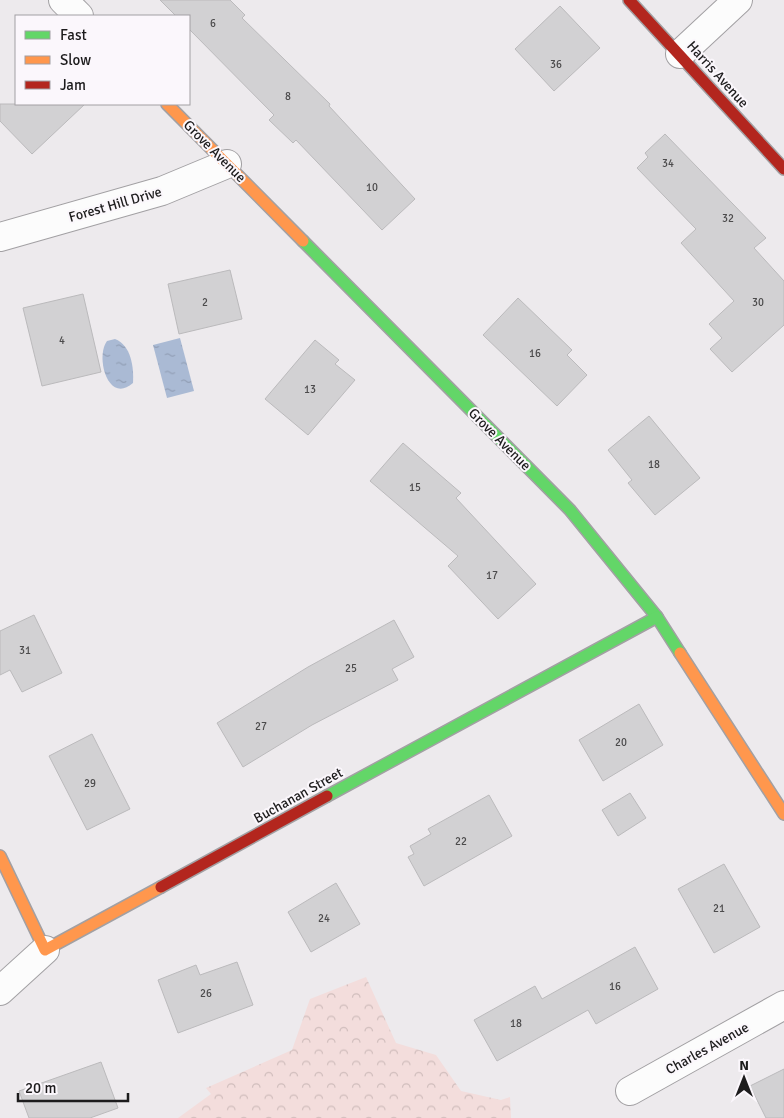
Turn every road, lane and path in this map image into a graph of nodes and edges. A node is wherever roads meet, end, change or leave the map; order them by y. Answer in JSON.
{"nodes":[{"id":1,"x":63,"y":0,"type":"edge"},
{"id":2,"x":629,"y":0,"type":"edge"},
{"id":3,"x":738,"y":0,"type":"edge"},
{"id":4,"x":78,"y":15,"type":"edge"},
{"id":5,"x":680,"y":54,"type":"junction"},
{"id":6,"x":168,"y":105,"type":"edge"},
{"id":7,"x":227,"y":164,"type":"junction"},
{"id":8,"x":784,"y":169,"type":"edge"},
{"id":9,"x":0,"y":237,"type":"edge"},
{"id":10,"x":657,"y":617,"type":"junction"},
{"id":11,"x":784,"y":814,"type":"edge"},
{"id":12,"x":0,"y":856,"type":"edge"},
{"id":13,"x":45,"y":950,"type":"junction"},
{"id":14,"x":0,"y":991,"type":"edge"},
{"id":15,"x":784,"y":1005,"type":"edge"},
{"id":16,"x":630,"y":1091,"type":"dead end"}],
"edges":[{"from":1,"to":4,"type":"street"},
{"from":2,"to":5,"type":"street","name":"Harris Avenue"},
{"from":3,"to":5,"type":"street"},
{"from":5,"to":8,"type":"street","name":"Harris Avenue"},
{"from":6,"to":7,"type":"street","name":"Grove Avenue"},
{"from":7,"to":9,"type":"street","name":"Forest Hill Drive"},
{"from":7,"to":10,"type":"street","name":"Grove Avenue"},
{"from":10,"to":11,"type":"street","name":"Grove Avenue"},
{"from":10,"to":13,"type":"street","name":"Buchanan Street"},
{"from":12,"to":13,"type":"street"},
{"from":13,"to":14,"type":"street"},
{"from":15,"to":16,"type":"street","name":"Charles Avenue"}]}
